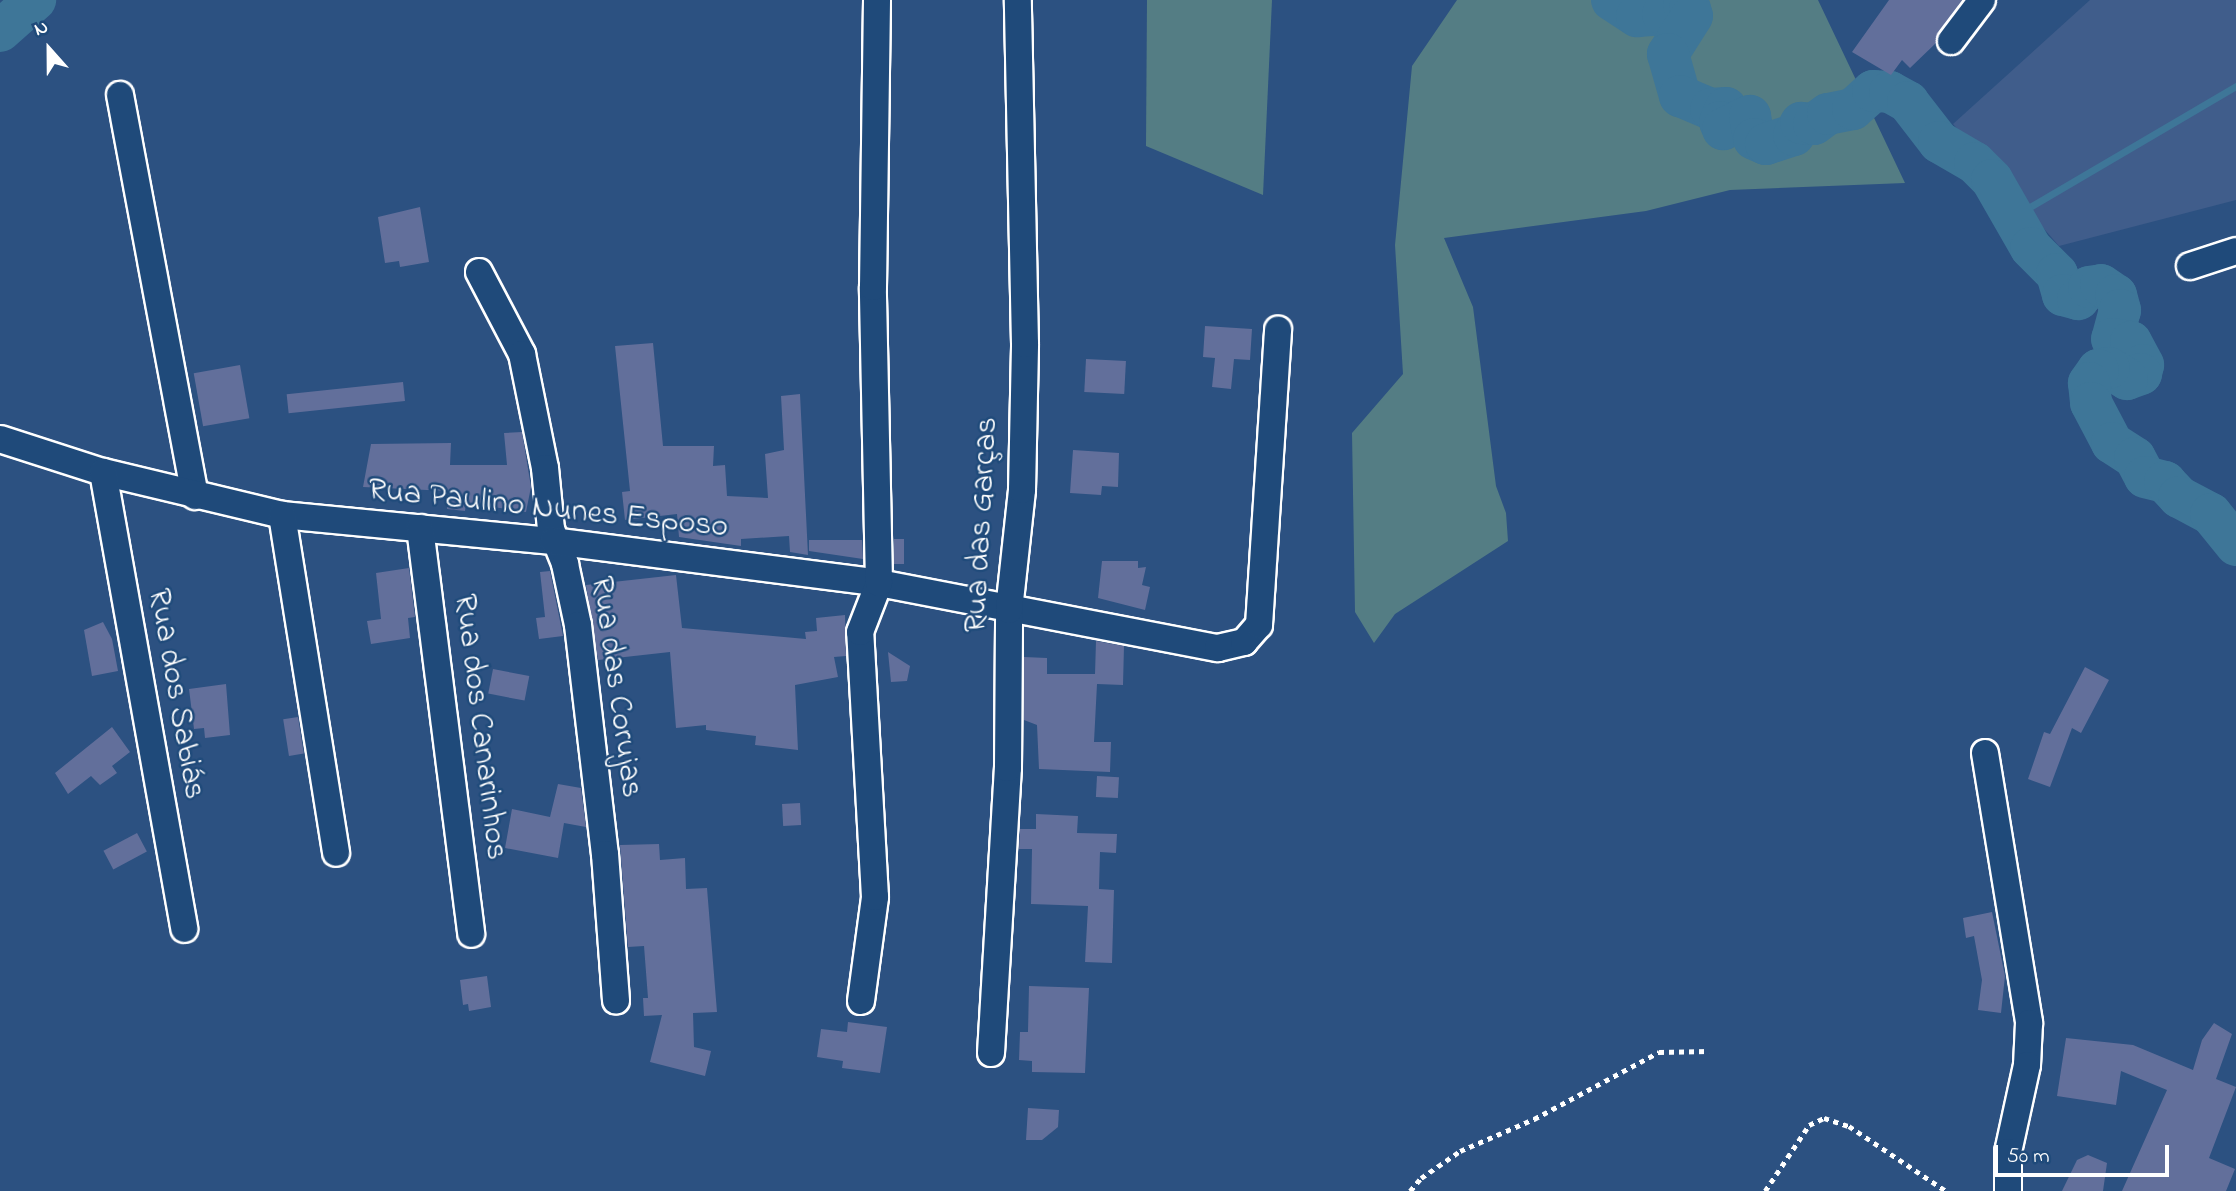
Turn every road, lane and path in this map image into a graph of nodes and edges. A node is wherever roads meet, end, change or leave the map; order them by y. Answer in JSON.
{"nodes":[{"id":1,"x":877,"y":0,"type":"edge"},
{"id":2,"x":1018,"y":0,"type":"edge"},
{"id":3,"x":1983,"y":0,"type":"edge"},
{"id":4,"x":1951,"y":41,"type":"dead end"},
{"id":5,"x":120,"y":95,"type":"dead end"},
{"id":6,"x":2236,"y":251,"type":"edge"},
{"id":7,"x":2190,"y":266,"type":"dead end"},
{"id":8,"x":479,"y":272,"type":"dead end"},
{"id":9,"x":1278,"y":330,"type":"dead end"},
{"id":10,"x":0,"y":439,"type":"edge"},
{"id":11,"x":103,"y":472,"type":"junction"},
{"id":12,"x":195,"y":496,"type":"junction"},
{"id":13,"x":282,"y":515,"type":"junction"},
{"id":14,"x":420,"y":528,"type":"junction"},
{"id":15,"x":553,"y":541,"type":"junction"},
{"id":16,"x":879,"y":583,"type":"junction"},
{"id":17,"x":1009,"y":610,"type":"junction"},
{"id":18,"x":1985,"y":753,"type":"dead end"},
{"id":19,"x":336,"y":853,"type":"dead end"},
{"id":20,"x":184,"y":929,"type":"dead end"},
{"id":21,"x":471,"y":934,"type":"dead end"},
{"id":22,"x":616,"y":1000,"type":"dead end"},
{"id":23,"x":861,"y":1001,"type":"dead end"},
{"id":24,"x":1709,"y":1051,"type":"dead end"},
{"id":25,"x":990,"y":1054,"type":"dead end"},
{"id":26,"x":1410,"y":1191,"type":"edge"},
{"id":27,"x":1765,"y":1191,"type":"edge"},
{"id":28,"x":1946,"y":1191,"type":"edge"},
{"id":29,"x":2008,"y":1191,"type":"edge"}],
"edges":[{"from":1,"to":16,"type":"street"},
{"from":2,"to":17,"type":"street","name":"Rua das Garças"},
{"from":3,"to":4,"type":"street"},
{"from":5,"to":12,"type":"street"},
{"from":6,"to":7,"type":"street"},
{"from":8,"to":15,"type":"street","name":"Rua das Corujas"},
{"from":9,"to":17,"type":"street","name":"Rua Paulino Nunes Esposo"},
{"from":10,"to":11,"type":"street","name":"Rua Paulino Nunes Esposo"},
{"from":11,"to":12,"type":"street","name":"Rua Paulino Nunes Esposo"},
{"from":11,"to":20,"type":"street","name":"Rua dos Sabiás"},
{"from":12,"to":13,"type":"street","name":"Rua Paulino Nunes Esposo"},
{"from":13,"to":14,"type":"street","name":"Rua Paulino Nunes Esposo"},
{"from":13,"to":19,"type":"street"},
{"from":14,"to":15,"type":"street","name":"Rua Paulino Nunes Esposo"},
{"from":14,"to":21,"type":"street","name":"Rua dos Canarinhos"},
{"from":15,"to":16,"type":"street","name":"Rua Paulino Nunes Esposo"},
{"from":15,"to":22,"type":"street","name":"Rua das Corujas"},
{"from":16,"to":17,"type":"street","name":"Rua Paulino Nunes Esposo"},
{"from":16,"to":23,"type":"street"},
{"from":17,"to":25,"type":"street","name":"Rua das Garças"},
{"from":18,"to":29,"type":"street"},
{"from":24,"to":26,"type":"path"},
{"from":27,"to":28,"type":"path"}]}
